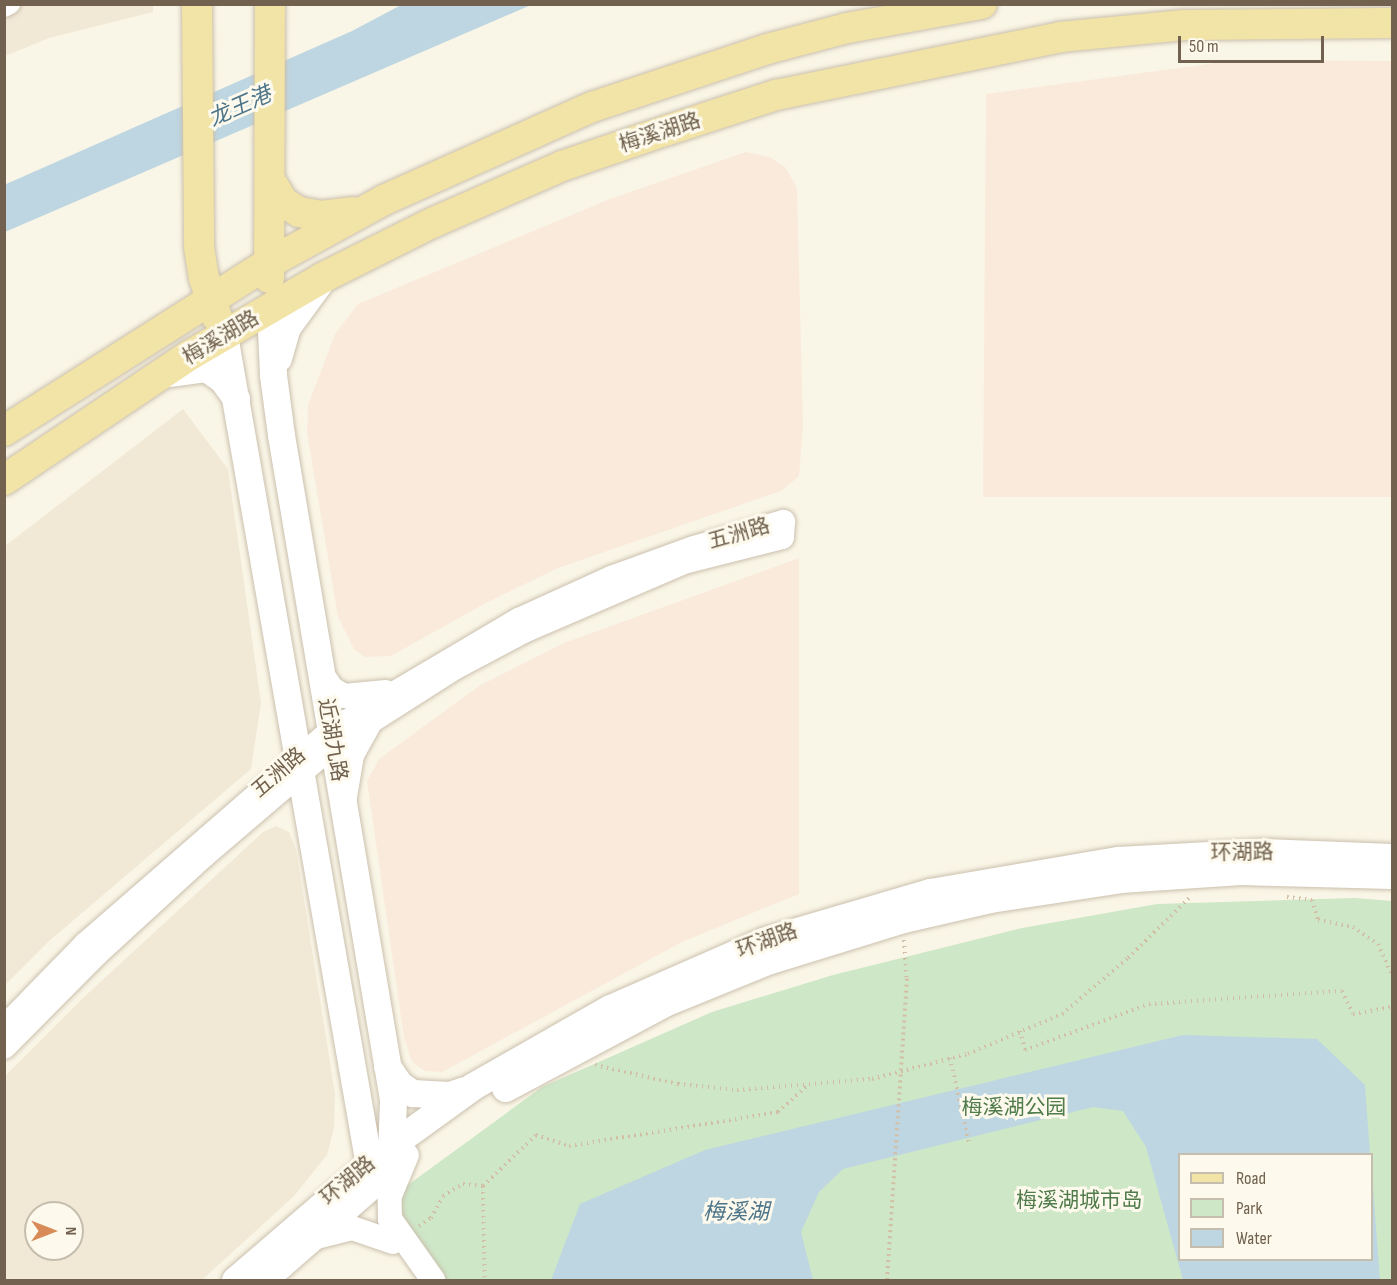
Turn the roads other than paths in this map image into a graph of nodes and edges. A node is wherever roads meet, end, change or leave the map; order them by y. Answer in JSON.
{"nodes":[{"id":1,"x":10,"y":4,"type":"edge"},
{"id":2,"x":270,"y":4,"type":"edge"},
{"id":3,"x":982,"y":4,"type":"edge"},
{"id":4,"x":4,"y":7,"type":"edge"},
{"id":5,"x":197,"y":12,"type":"edge"},
{"id":6,"x":1392,"y":23,"type":"edge"},
{"id":7,"x":270,"y":180,"type":"junction"},
{"id":8,"x":374,"y":206,"type":"junction"},
{"id":9,"x":198,"y":221,"type":"junction"},
{"id":10,"x":269,"y":263,"type":"junction"},
{"id":11,"x":324,"y":277,"type":"junction"},
{"id":12,"x":210,"y":300,"type":"junction"},
{"id":13,"x":270,"y":309,"type":"junction"},
{"id":14,"x":154,"y":333,"type":"junction"},
{"id":15,"x":224,"y":335,"type":"junction"},
{"id":16,"x":160,"y":375,"type":"junction"},
{"id":17,"x":275,"y":392,"type":"junction"},
{"id":18,"x":236,"y":398,"type":"junction"},
{"id":19,"x":4,"y":431,"type":"edge"},
{"id":20,"x":4,"y":480,"type":"edge"},
{"id":21,"x":321,"y":673,"type":"junction"},
{"id":22,"x":403,"y":687,"type":"junction"},
{"id":23,"x":290,"y":696,"type":"junction"},
{"id":24,"x":374,"y":719,"type":"junction"},
{"id":25,"x":332,"y":738,"type":"junction"},
{"id":26,"x":301,"y":762,"type":"junction"},
{"id":27,"x":264,"y":794,"type":"junction"},
{"id":28,"x":344,"y":811,"type":"junction"},
{"id":29,"x":311,"y":822,"type":"junction"},
{"id":30,"x":1392,"y":857,"type":"edge"},
{"id":31,"x":1392,"y":875,"type":"edge"},
{"id":32,"x":4,"y":1028,"type":"edge"},
{"id":33,"x":4,"y":1047,"type":"edge"},
{"id":34,"x":387,"y":1066,"type":"junction"},
{"id":35,"x":355,"y":1077,"type":"junction"},
{"id":36,"x":473,"y":1086,"type":"junction"},
{"id":37,"x":386,"y":1164,"type":"junction"},
{"id":38,"x":317,"y":1206,"type":"junction"},
{"id":39,"x":395,"y":1233,"type":"junction"},
{"id":40,"x":310,"y":1239,"type":"junction"},
{"id":41,"x":235,"y":1281,"type":"edge"},
{"id":42,"x":263,"y":1281,"type":"edge"},
{"id":43,"x":422,"y":1281,"type":"edge"},
{"id":44,"x":433,"y":1281,"type":"edge"}],
"edges":[{"from":1,"to":4,"type":"street"},
{"from":2,"to":7,"type":"main road"},
{"from":3,"to":8,"type":"main road","name":"梅溪湖路"},
{"from":5,"to":9,"type":"main road"},
{"from":6,"to":11,"type":"main road","name":"梅溪湖路"},
{"from":7,"to":8,"type":"main road"},
{"from":7,"to":10,"type":"main road"},
{"from":8,"to":10,"type":"main road","name":"梅溪湖路"},
{"from":9,"to":12,"type":"main road"},
{"from":9,"to":14,"type":"main road"},
{"from":10,"to":12,"type":"main road","name":"梅溪湖路"},
{"from":10,"to":13,"type":"main road"},
{"from":11,"to":13,"type":"main road","name":"梅溪湖路"},
{"from":11,"to":17,"type":"main road"},
{"from":12,"to":14,"type":"main road","name":"梅溪湖路"},
{"from":12,"to":15,"type":"main road"},
{"from":13,"to":15,"type":"main road","name":"梅溪湖路"},
{"from":13,"to":17,"type":"main road","name":"近湖九路"},
{"from":14,"to":19,"type":"main road","name":"梅溪湖路"},
{"from":15,"to":16,"type":"main road","name":"梅溪湖路"},
{"from":15,"to":18,"type":"main road","name":"近湖九路"},
{"from":16,"to":18,"type":"main road"},
{"from":16,"to":20,"type":"main road","name":"梅溪湖路"},
{"from":17,"to":21,"type":"main road","name":"近湖九路"},
{"from":18,"to":23,"type":"main road","name":"近湖九路"},
{"from":21,"to":22,"type":"street"},
{"from":21,"to":25,"type":"main road","name":"近湖九路"},
{"from":22,"to":24,"type":"street","name":"五洲路"},
{"from":22,"to":25,"type":"street","name":"五洲路"},
{"from":23,"to":26,"type":"main road","name":"近湖九路"},
{"from":23,"to":27,"type":"street"},
{"from":24,"to":25,"type":"street","name":"五洲路"},
{"from":24,"to":28,"type":"street"},
{"from":25,"to":26,"type":"street","name":"五洲路"},
{"from":25,"to":28,"type":"main road","name":"近湖九路"},
{"from":26,"to":27,"type":"street","name":"五洲路"},
{"from":26,"to":29,"type":"main road","name":"近湖九路"},
{"from":27,"to":29,"type":"street"},
{"from":27,"to":32,"type":"street","name":"五洲路"},
{"from":27,"to":33,"type":"street","name":"五洲路"},
{"from":28,"to":34,"type":"main road","name":"近湖九路"},
{"from":29,"to":35,"type":"main road","name":"近湖九路"},
{"from":30,"to":36,"type":"main road","name":"环湖路"},
{"from":31,"to":37,"type":"main road","name":"环湖路"},
{"from":34,"to":36,"type":"main road"},
{"from":34,"to":37,"type":"main road","name":"近湖九路"},
{"from":35,"to":37,"type":"main road","name":"近湖九路"},
{"from":35,"to":38,"type":"main road"},
{"from":36,"to":37,"type":"main road","name":"环湖路"},
{"from":37,"to":38,"type":"main road","name":"环湖路"},
{"from":37,"to":39,"type":"street"},
{"from":37,"to":39,"type":"street"},
{"from":37,"to":40,"type":"main road","name":"环湖路"},
{"from":38,"to":41,"type":"main road","name":"环湖路"},
{"from":39,"to":40,"type":"street"},
{"from":39,"to":43,"type":"street"},
{"from":39,"to":44,"type":"street"},
{"from":40,"to":42,"type":"main road","name":"环湖路"}]}
